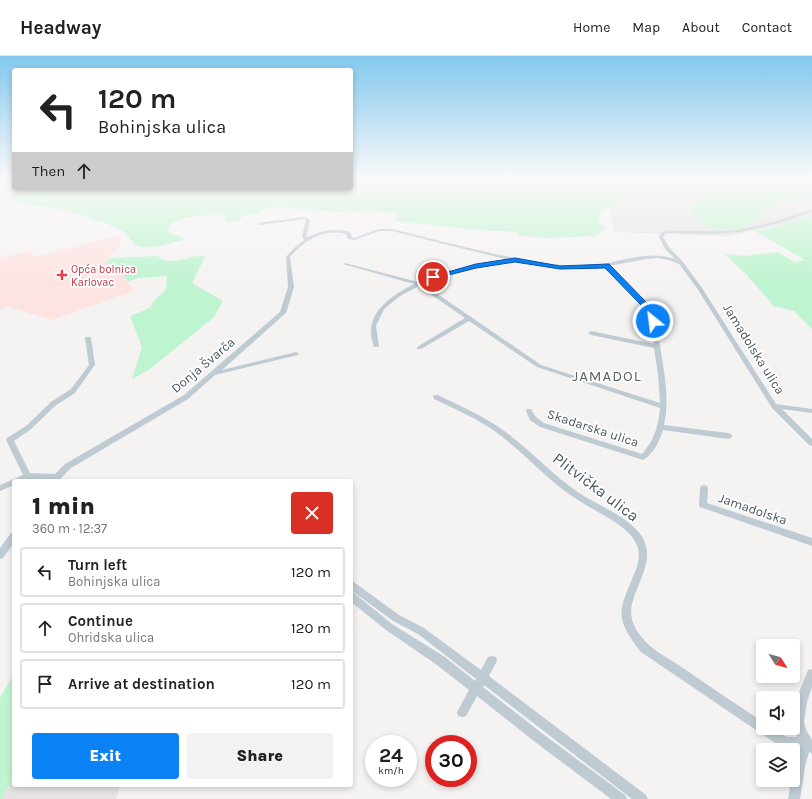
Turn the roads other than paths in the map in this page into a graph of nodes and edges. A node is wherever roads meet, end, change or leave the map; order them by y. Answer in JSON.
{"nodes":[{"id":1,"x":804,"y":214,"type":"edge"},
{"id":2,"x":260,"y":224,"type":"dead end"},
{"id":3,"x":306,"y":240,"type":"junction"},
{"id":4,"x":515,"y":260,"type":"junction"},
{"id":5,"x":681,"y":263,"type":"junction"},
{"id":6,"x":345,"y":264,"type":"dead end"},
{"id":7,"x":606,"y":266,"type":"junction"},
{"id":8,"x":420,"y":284,"type":"junction"},
{"id":9,"x":470,"y":318,"type":"junction"},
{"id":10,"x":591,"y":333,"type":"dead end"},
{"id":11,"x":88,"y":338,"type":"dead end"},
{"id":12,"x":376,"y":346,"type":"dead end"},
{"id":13,"x":657,"y":347,"type":"junction"},
{"id":14,"x":419,"y":348,"type":"dead end"},
{"id":15,"x":296,"y":354,"type":"dead end"},
{"id":16,"x":214,"y":373,"type":"junction"},
{"id":17,"x":436,"y":397,"type":"dead end"},
{"id":18,"x":662,"y":406,"type":"junction"},
{"id":19,"x":774,"y":406,"type":"junction"},
{"id":20,"x":529,"y":411,"type":"dead end"},
{"id":21,"x":812,"y":411,"type":"edge"},
{"id":22,"x":661,"y":427,"type":"junction"},
{"id":23,"x":728,"y":436,"type":"dead end"},
{"id":24,"x":812,"y":444,"type":"edge"},
{"id":25,"x":28,"y":476,"type":"junction"},
{"id":26,"x":22,"y":479,"type":"edge"},
{"id":27,"x":54,"y":479,"type":"edge"},
{"id":28,"x":12,"y":483,"type":"edge"},
{"id":29,"x":0,"y":488,"type":"edge"},
{"id":30,"x":704,"y":488,"type":"dead end"},
{"id":31,"x":12,"y":539,"type":"edge"},
{"id":32,"x":812,"y":542,"type":"edge"},
{"id":33,"x":0,"y":556,"type":"edge"},
{"id":34,"x":353,"y":586,"type":"edge"},
{"id":35,"x":353,"y":598,"type":"edge"},
{"id":36,"x":492,"y":661,"type":"dead end"},
{"id":37,"x":812,"y":674,"type":"edge"},
{"id":38,"x":482,"y":678,"type":"junction"},
{"id":39,"x":475,"y":689,"type":"junction"},
{"id":40,"x":462,"y":712,"type":"dead end"},
{"id":41,"x":809,"y":745,"type":"edge"},
{"id":42,"x":621,"y":799,"type":"edge"},
{"id":43,"x":642,"y":799,"type":"edge"},
{"id":44,"x":794,"y":799,"type":"edge"}],
"edges":[{"from":1,"to":5,"type":"street","name":"Jamadolska ulica"},
{"from":2,"to":3,"type":"street"},
{"from":3,"to":4,"type":"street"},
{"from":3,"to":16,"type":"street","name":"Donja Švarča"},
{"from":4,"to":7,"type":"street"},
{"from":4,"to":8,"type":"street"},
{"from":5,"to":7,"type":"street"},
{"from":5,"to":19,"type":"street","name":"Jamadolska ulica"},
{"from":6,"to":8,"type":"street"},
{"from":7,"to":13,"type":"street","name":"Skadarska ulica"},
{"from":8,"to":9,"type":"street"},
{"from":8,"to":12,"type":"street"},
{"from":9,"to":14,"type":"street"},
{"from":9,"to":18,"type":"street"},
{"from":10,"to":13,"type":"street"},
{"from":11,"to":25,"type":"street"},
{"from":13,"to":18,"type":"street","name":"Skadarska ulica"},
{"from":15,"to":16,"type":"street"},
{"from":16,"to":27,"type":"street","name":"Donja Švarča"},
{"from":17,"to":41,"type":"street","name":"Plitvička ulica"},
{"from":18,"to":22,"type":"street","name":"Skadarska ulica"},
{"from":19,"to":21,"type":"street"},
{"from":19,"to":24,"type":"street","name":"Jamadolska ulica"},
{"from":20,"to":22,"type":"street","name":"Skadarska ulica"},
{"from":22,"to":23,"type":"street"},
{"from":25,"to":26,"type":"street","name":"Donja Švarča"},
{"from":25,"to":27,"type":"street","name":"Donja Švarča"},
{"from":28,"to":29,"type":"street","name":"Donja Švarča"},
{"from":30,"to":32,"type":"street","name":"Jamadolska"},
{"from":31,"to":33,"type":"street"},
{"from":34,"to":38,"type":"street"},
{"from":35,"to":39,"type":"street"},
{"from":36,"to":38,"type":"street"},
{"from":37,"to":41,"type":"street"},
{"from":38,"to":39,"type":"street"},
{"from":38,"to":43,"type":"street"},
{"from":39,"to":40,"type":"street"},
{"from":39,"to":42,"type":"street"},
{"from":41,"to":44,"type":"street"}]}
